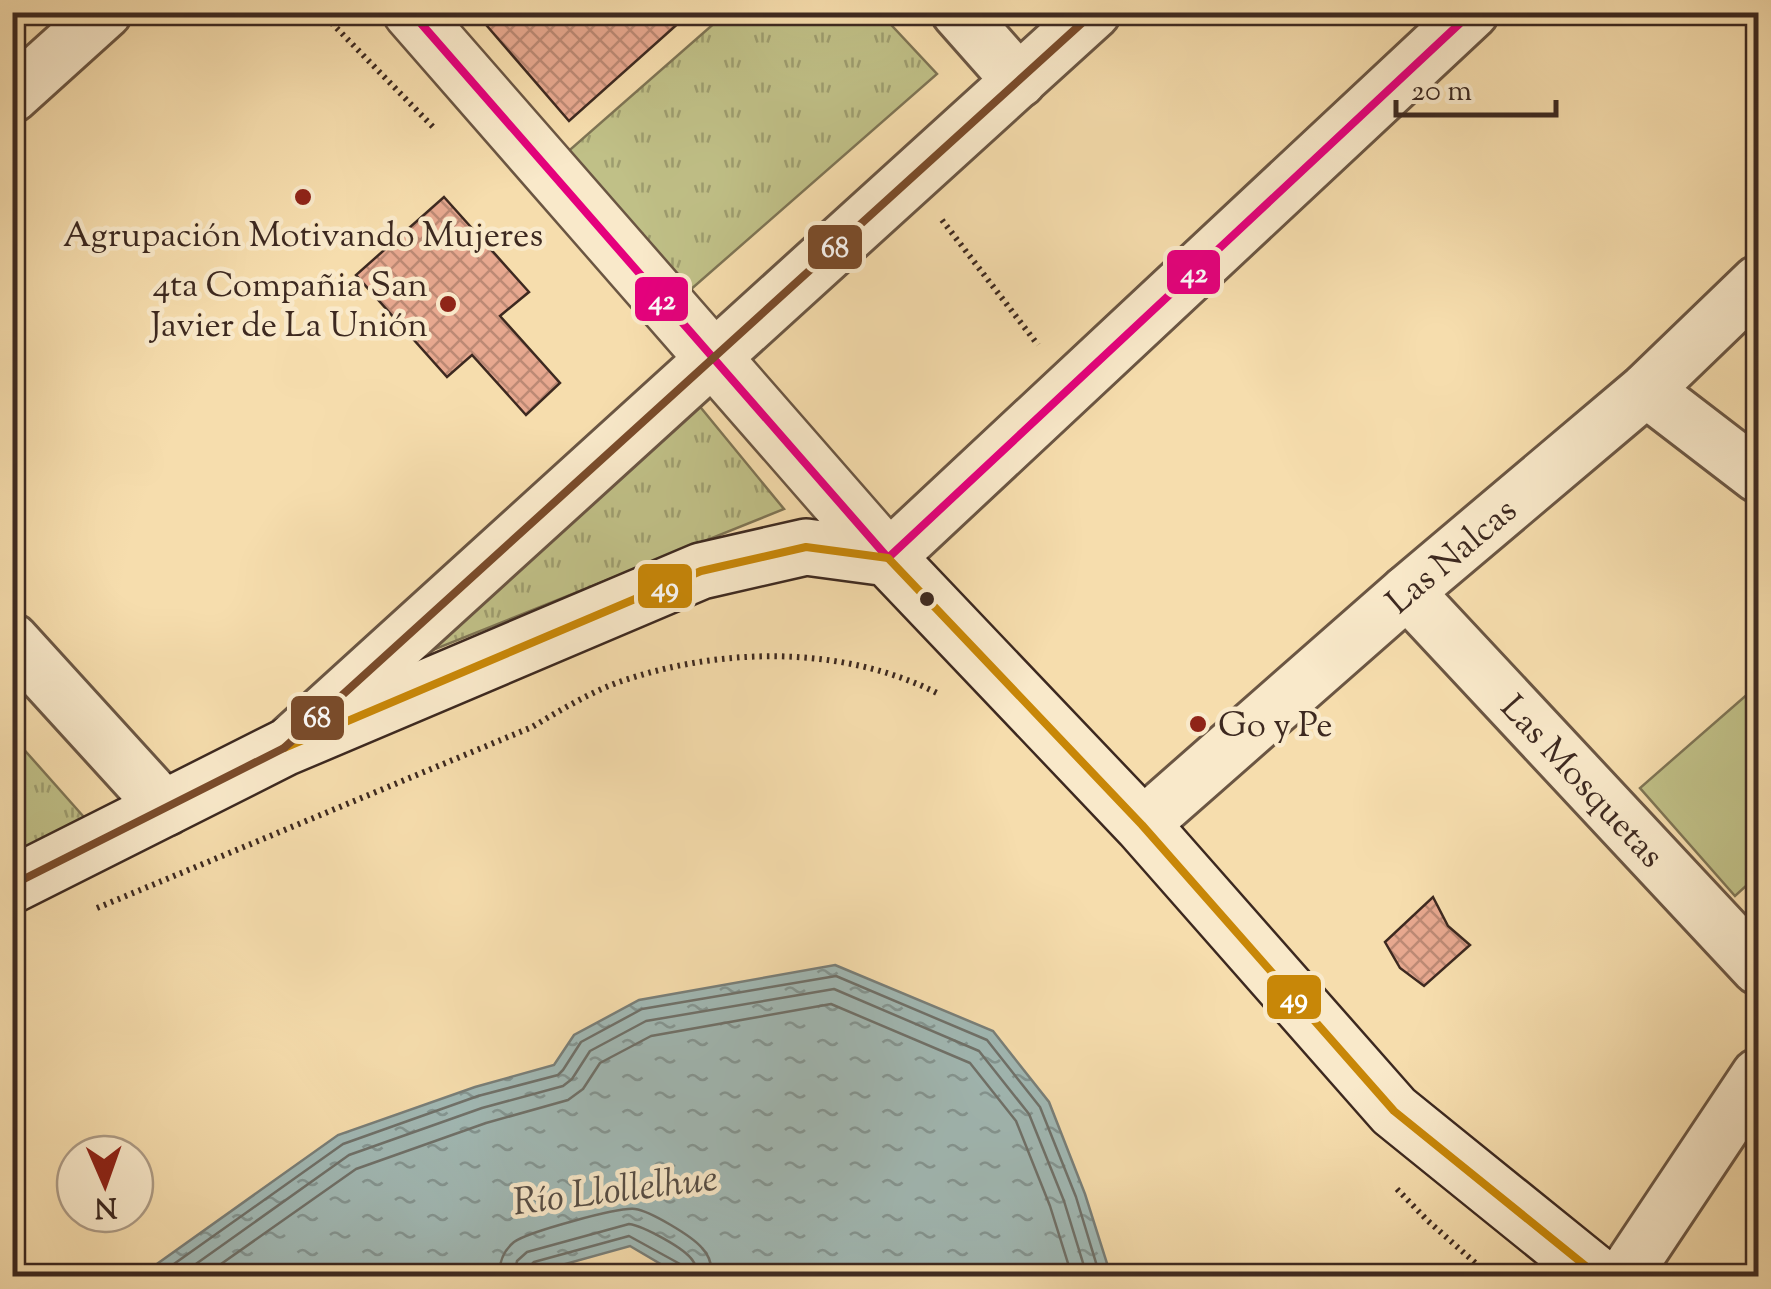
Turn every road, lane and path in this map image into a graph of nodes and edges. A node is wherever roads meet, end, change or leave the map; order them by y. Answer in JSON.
{"nodes":[{"id":1,"x":106,"y":12,"type":"edge"},
{"id":2,"x":411,"y":12,"type":"edge"},
{"id":3,"x":958,"y":12,"type":"edge"},
{"id":4,"x":1094,"y":12,"type":"edge"},
{"id":5,"x":1472,"y":12,"type":"edge"},
{"id":6,"x":1020,"y":80,"type":"junction"},
{"id":7,"x":12,"y":96,"type":"edge"},
{"id":8,"x":910,"y":179,"type":"junction"},
{"id":9,"x":1758,"y":282,"type":"edge"},
{"id":10,"x":713,"y":358,"type":"junction"},
{"id":11,"x":1070,"y":386,"type":"junction"},
{"id":12,"x":1646,"y":390,"type":"junction"},
{"id":13,"x":1758,"y":476,"type":"edge"},
{"id":14,"x":888,"y":558,"type":"junction"},
{"id":15,"x":1408,"y":592,"type":"junction"},
{"id":16,"x":12,"y":640,"type":"edge"},
{"id":17,"x":950,"y":700,"type":"dead end"},
{"id":18,"x":284,"y":748,"type":"junction"},
{"id":19,"x":166,"y":809,"type":"junction"},
{"id":20,"x":1142,"y":825,"type":"junction"},
{"id":21,"x":12,"y":885,"type":"edge"},
{"id":22,"x":84,"y":914,"type":"dead end"},
{"id":23,"x":1758,"y":968,"type":"edge"},
{"id":24,"x":1758,"y":1076,"type":"edge"},
{"id":25,"x":1386,"y":1178,"type":"dead end"},
{"id":26,"x":1490,"y":1276,"type":"edge"},
{"id":27,"x":1598,"y":1276,"type":"edge"},
{"id":28,"x":1624,"y":1276,"type":"edge"}],
"edges":[{"from":1,"to":7,"type":"street"},
{"from":2,"to":10,"type":"main road"},
{"from":3,"to":6,"type":"street"},
{"from":4,"to":6,"type":"street"},
{"from":5,"to":11,"type":"street"},
{"from":6,"to":8,"type":"street"},
{"from":8,"to":10,"type":"street"},
{"from":8,"to":11,"type":"path"},
{"from":9,"to":12,"type":"street","name":"Las Nalcas"},
{"from":10,"to":14,"type":"main road"},
{"from":10,"to":18,"type":"street"},
{"from":11,"to":14,"type":"street"},
{"from":12,"to":13,"type":"street"},
{"from":12,"to":15,"type":"street","name":"Las Nalcas"},
{"from":14,"to":18,"type":"main road"},
{"from":14,"to":20,"type":"main road"},
{"from":15,"to":20,"type":"street","name":"Las Nalcas"},
{"from":15,"to":23,"type":"street","name":"Las Mosquetas"},
{"from":16,"to":19,"type":"street"},
{"from":17,"to":22,"type":"path"},
{"from":18,"to":19,"type":"main road"},
{"from":19,"to":21,"type":"main road"},
{"from":20,"to":27,"type":"main road"},
{"from":24,"to":28,"type":"street"},
{"from":25,"to":26,"type":"path"}]}
